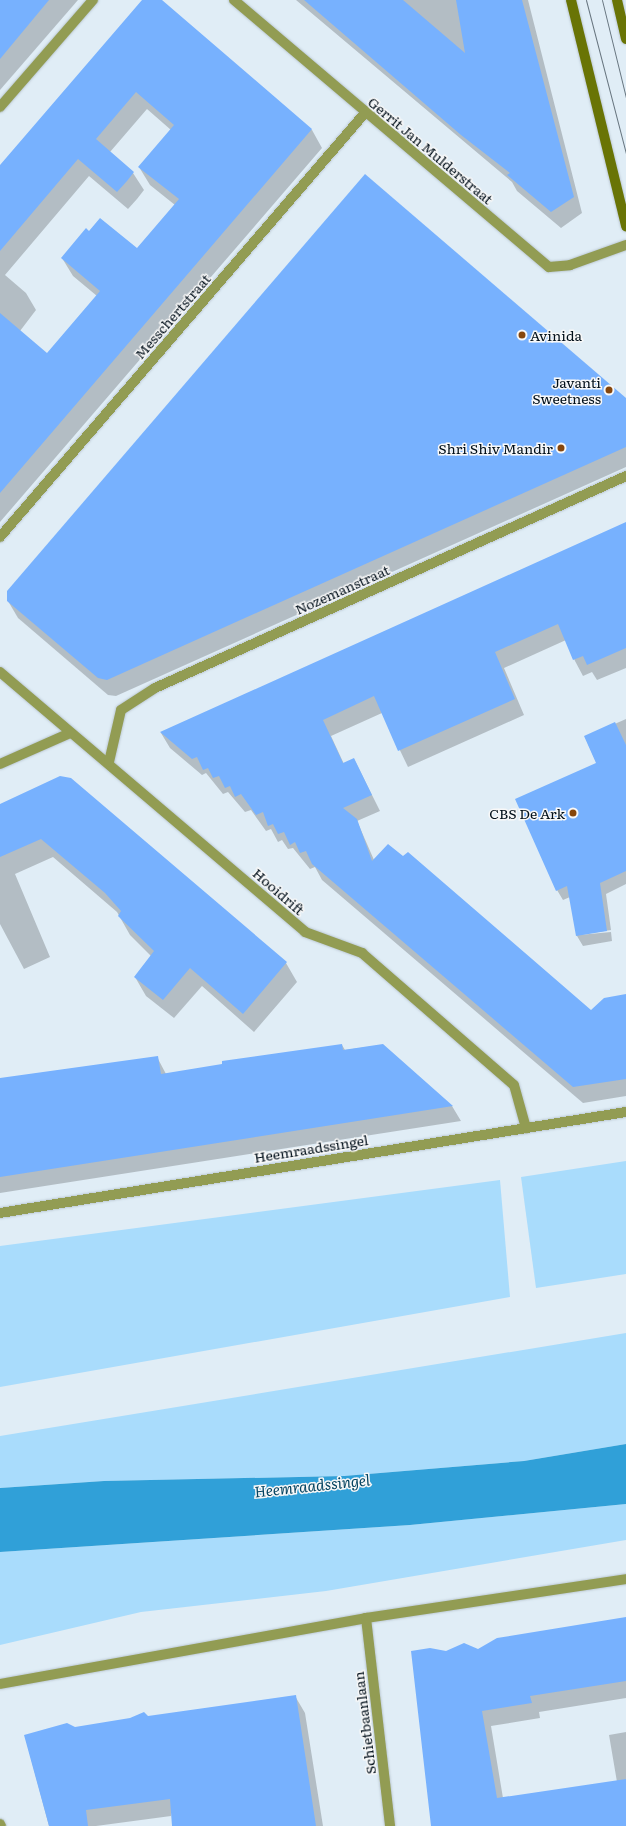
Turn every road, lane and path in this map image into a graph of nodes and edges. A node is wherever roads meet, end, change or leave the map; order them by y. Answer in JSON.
{"nodes":[{"id":1,"x":93,"y":0,"type":"edge"},
{"id":2,"x":234,"y":0,"type":"edge"},
{"id":3,"x":572,"y":0,"type":"edge"},
{"id":4,"x":617,"y":0,"type":"edge"},
{"id":5,"x":626,"y":39,"type":"edge"},
{"id":6,"x":0,"y":108,"type":"edge"},
{"id":7,"x":365,"y":113,"type":"junction"},
{"id":8,"x":626,"y":226,"type":"edge"},
{"id":9,"x":626,"y":244,"type":"edge"},
{"id":10,"x":626,"y":476,"type":"edge"},
{"id":11,"x":0,"y":537,"type":"edge"},
{"id":12,"x":0,"y":672,"type":"edge"},
{"id":13,"x":70,"y":733,"type":"junction"},
{"id":14,"x":109,"y":762,"type":"junction"},
{"id":15,"x":0,"y":764,"type":"edge"},
{"id":16,"x":626,"y":1112,"type":"edge"},
{"id":17,"x":526,"y":1128,"type":"junction"},
{"id":18,"x":0,"y":1213,"type":"edge"},
{"id":19,"x":626,"y":1579,"type":"edge"},
{"id":20,"x":366,"y":1618,"type":"junction"},
{"id":21,"x":0,"y":1684,"type":"edge"},
{"id":22,"x":390,"y":1826,"type":"edge"}],
"edges":[{"from":1,"to":6,"type":"street"},
{"from":2,"to":7,"type":"street","name":"Gerrit Jan Mulderstraat"},
{"from":3,"to":8,"type":"street"},
{"from":4,"to":5,"type":"street"},
{"from":7,"to":9,"type":"street","name":"Gerrit Jan Mulderstraat"},
{"from":7,"to":11,"type":"street","name":"Messchertstraat"},
{"from":10,"to":14,"type":"street","name":"Nozemanstraat"},
{"from":12,"to":13,"type":"street","name":"Hooidrift"},
{"from":13,"to":14,"type":"street","name":"Hooidrift"},
{"from":13,"to":15,"type":"street"},
{"from":14,"to":17,"type":"street","name":"Hooidrift"},
{"from":16,"to":17,"type":"street","name":"Heemraadssingel"},
{"from":17,"to":18,"type":"street","name":"Heemraadssingel"},
{"from":19,"to":20,"type":"street"},
{"from":20,"to":21,"type":"street"},
{"from":20,"to":22,"type":"street","name":"Schietbaanlaan"}]}
